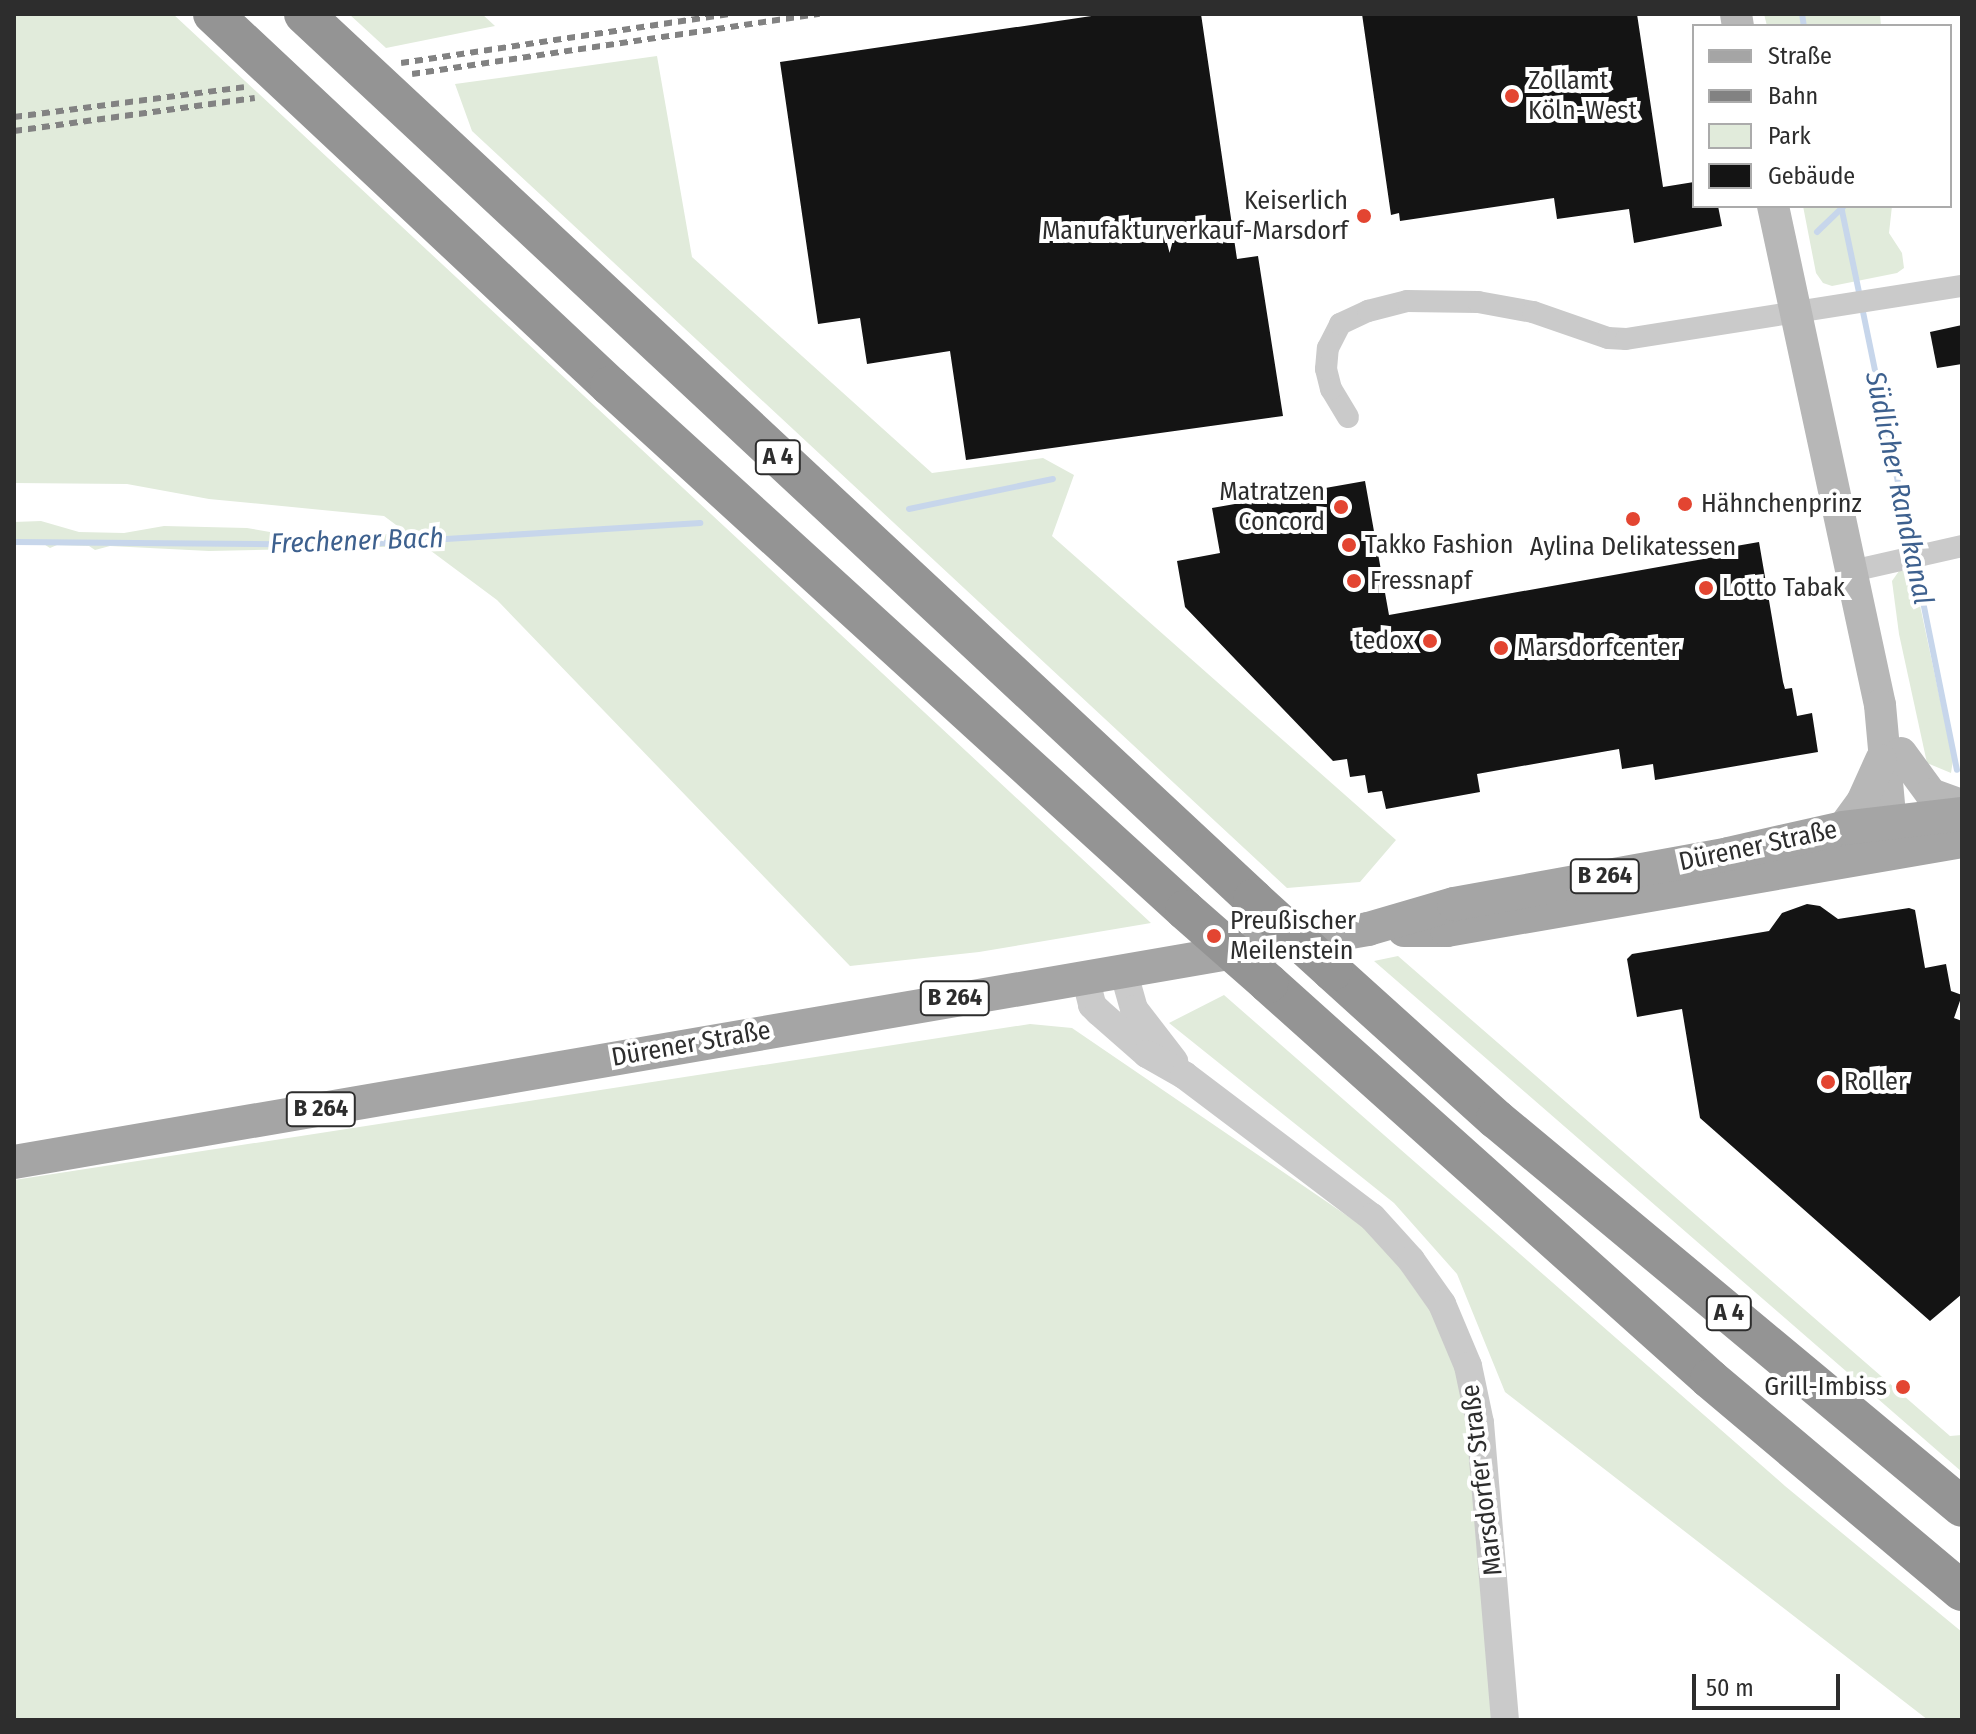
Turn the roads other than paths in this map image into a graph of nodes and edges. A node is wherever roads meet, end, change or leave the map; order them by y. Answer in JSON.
{"nodes":[{"id":1,"x":213,"y":14,"type":"edge"},
{"id":2,"x":304,"y":14,"type":"edge"},
{"id":3,"x":1773,"y":208,"type":"edge"},
{"id":4,"x":1962,"y":286,"type":"edge"},
{"id":5,"x":1796,"y":310,"type":"junction"},
{"id":6,"x":1348,"y":417,"type":"dead end"},
{"id":7,"x":1962,"y":546,"type":"edge"},
{"id":8,"x":1852,"y":571,"type":"junction"},
{"id":9,"x":1892,"y":755,"type":"junction"},
{"id":10,"x":1962,"y":805,"type":"edge"},
{"id":11,"x":1962,"y":814,"type":"edge"},
{"id":12,"x":1843,"y":828,"type":"junction"},
{"id":13,"x":1904,"y":836,"type":"junction"},
{"id":14,"x":1962,"y":841,"type":"edge"},
{"id":15,"x":1368,"y":929,"type":"junction"},
{"id":16,"x":1123,"y":970,"type":"junction"},
{"id":17,"x":1085,"y":976,"type":"junction"},
{"id":18,"x":1184,"y":1075,"type":"junction"},
{"id":19,"x":14,"y":1162,"type":"edge"},
{"id":20,"x":1962,"y":1507,"type":"edge"},
{"id":21,"x":1962,"y":1591,"type":"edge"},
{"id":22,"x":1505,"y":1720,"type":"edge"}],
"edges":[{"from":1,"to":21,"type":"highway","number":"A 4","bridge":true},
{"from":2,"to":20,"type":"highway","number":"A 4","bridge":true},
{"from":3,"to":5,"type":"main road"},
{"from":4,"to":5,"type":"street"},
{"from":5,"to":6,"type":"street"},
{"from":5,"to":8,"type":"main road"},
{"from":7,"to":8,"type":"street"},
{"from":8,"to":9,"type":"main road"},
{"from":9,"to":10,"type":"main road"},
{"from":9,"to":12,"type":"main road"},
{"from":9,"to":13,"type":"main road"},
{"from":11,"to":13,"type":"main road","name":"Dürener Straße","number":"B 264"},
{"from":12,"to":13,"type":"main road","name":"Dürener Straße","number":"B 264"},
{"from":12,"to":15,"type":"main road","name":"Dürener Straße","number":"B 264"},
{"from":13,"to":14,"type":"main road","name":"Dürener Straße","number":"B 264"},
{"from":13,"to":15,"type":"main road","name":"Dürener Straße","number":"B 264"},
{"from":15,"to":16,"type":"main road","name":"Dürener Straße","number":"B 264"},
{"from":16,"to":17,"type":"main road","name":"Dürener Straße","number":"B 264"},
{"from":16,"to":18,"type":"street","name":"Marsdorfer Straße"},
{"from":17,"to":18,"type":"street","name":"Marsdorfer Straße"},
{"from":17,"to":19,"type":"main road","name":"Dürener Straße","number":"B 264"},
{"from":18,"to":22,"type":"street","name":"Marsdorfer Straße"}]}
